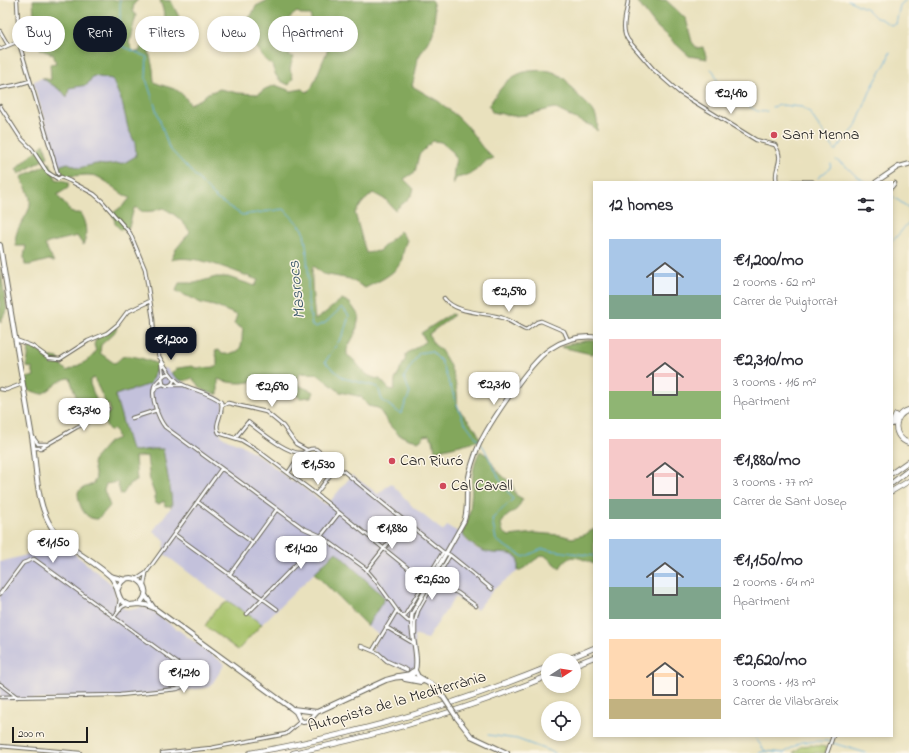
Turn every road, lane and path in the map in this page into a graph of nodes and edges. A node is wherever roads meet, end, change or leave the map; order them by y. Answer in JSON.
{"nodes":[{"id":1,"x":17,"y":0,"type":"edge"},
{"id":2,"x":628,"y":0,"type":"edge"},
{"id":3,"x":18,"y":16,"type":"edge"},
{"id":4,"x":0,"y":31,"type":"edge"},
{"id":5,"x":12,"y":44,"type":"edge"},
{"id":6,"x":8,"y":45,"type":"junction"},
{"id":7,"x":0,"y":49,"type":"edge"},
{"id":8,"x":22,"y":52,"type":"edge"},
{"id":9,"x":30,"y":81,"type":"junction"},
{"id":10,"x":0,"y":88,"type":"edge"},
{"id":11,"x":0,"y":106,"type":"edge"},
{"id":12,"x":909,"y":164,"type":"edge"},
{"id":13,"x":58,"y":174,"type":"junction"},
{"id":14,"x":56,"y":177,"type":"junction"},
{"id":15,"x":61,"y":177,"type":"junction"},
{"id":16,"x":777,"y":181,"type":"edge"},
{"id":17,"x":877,"y":181,"type":"edge"},
{"id":18,"x":895,"y":183,"type":"dead end"},
{"id":19,"x":893,"y":186,"type":"edge"},
{"id":20,"x":0,"y":245,"type":"edge"},
{"id":21,"x":444,"y":298,"type":"dead end"},
{"id":22,"x":150,"y":301,"type":"junction"},
{"id":23,"x":593,"y":337,"type":"edge"},
{"id":24,"x":15,"y":340,"type":"junction"},
{"id":25,"x":568,"y":340,"type":"junction"},
{"id":26,"x":159,"y":356,"type":"junction"},
{"id":27,"x":171,"y":374,"type":"junction"},
{"id":28,"x":163,"y":376,"type":"junction"},
{"id":29,"x":174,"y":378,"type":"junction"},
{"id":30,"x":163,"y":384,"type":"junction"},
{"id":31,"x":22,"y":385,"type":"junction"},
{"id":32,"x":171,"y":385,"type":"junction"},
{"id":33,"x":185,"y":386,"type":"junction"},
{"id":34,"x":0,"y":389,"type":"edge"},
{"id":35,"x":154,"y":391,"type":"junction"},
{"id":36,"x":223,"y":405,"type":"junction"},
{"id":37,"x":909,"y":408,"type":"edge"},
{"id":38,"x":108,"y":409,"type":"dead end"},
{"id":39,"x":157,"y":410,"type":"junction"},
{"id":40,"x":132,"y":418,"type":"dead end"},
{"id":41,"x":893,"y":422,"type":"edge"},
{"id":42,"x":29,"y":429,"type":"junction"},
{"id":43,"x":236,"y":438,"type":"junction"},
{"id":44,"x":48,"y":443,"type":"junction"},
{"id":45,"x":909,"y":443,"type":"edge"},
{"id":46,"x":40,"y":445,"type":"junction"},
{"id":47,"x":33,"y":448,"type":"junction"},
{"id":48,"x":39,"y":449,"type":"junction"},
{"id":49,"x":307,"y":450,"type":"junction"},
{"id":50,"x":302,"y":453,"type":"junction"},
{"id":51,"x":909,"y":460,"type":"edge"},
{"id":52,"x":34,"y":462,"type":"junction"},
{"id":53,"x":337,"y":466,"type":"junction"},
{"id":54,"x":221,"y":469,"type":"junction"},
{"id":55,"x":909,"y":470,"type":"edge"},
{"id":56,"x":893,"y":472,"type":"edge"},
{"id":57,"x":288,"y":473,"type":"junction"},
{"id":58,"x":909,"y":481,"type":"edge"},
{"id":59,"x":893,"y":482,"type":"edge"},
{"id":60,"x":893,"y":490,"type":"edge"},
{"id":61,"x":316,"y":494,"type":"junction"},
{"id":62,"x":198,"y":502,"type":"junction"},
{"id":63,"x":277,"y":509,"type":"junction"},
{"id":64,"x":339,"y":513,"type":"junction"},
{"id":65,"x":405,"y":522,"type":"junction"},
{"id":66,"x":174,"y":534,"type":"junction"},
{"id":67,"x":321,"y":536,"type":"junction"},
{"id":68,"x":253,"y":543,"type":"junction"},
{"id":69,"x":383,"y":549,"type":"junction"},
{"id":70,"x":446,"y":554,"type":"junction"},
{"id":71,"x":367,"y":570,"type":"junction"},
{"id":72,"x":146,"y":573,"type":"junction"},
{"id":73,"x":230,"y":574,"type":"junction"},
{"id":74,"x":110,"y":576,"type":"junction"},
{"id":75,"x":137,"y":579,"type":"junction"},
{"id":76,"x":125,"y":580,"type":"junction"},
{"id":77,"x":430,"y":583,"type":"junction"},
{"id":78,"x":144,"y":585,"type":"junction"},
{"id":79,"x":492,"y":589,"type":"dead end"},
{"id":80,"x":118,"y":590,"type":"junction"},
{"id":81,"x":0,"y":594,"type":"edge"},
{"id":82,"x":145,"y":595,"type":"junction"},
{"id":83,"x":262,"y":598,"type":"junction"},
{"id":84,"x":120,"y":599,"type":"junction"},
{"id":85,"x":139,"y":604,"type":"junction"},
{"id":86,"x":126,"y":605,"type":"junction"},
{"id":87,"x":476,"y":606,"type":"dead end"},
{"id":88,"x":154,"y":608,"type":"junction"},
{"id":89,"x":277,"y":609,"type":"dead end"},
{"id":90,"x":397,"y":610,"type":"junction"},
{"id":91,"x":118,"y":611,"type":"junction"},
{"id":92,"x":247,"y":614,"type":"dead end"},
{"id":93,"x":412,"y":616,"type":"junction"},
{"id":94,"x":114,"y":617,"type":"junction"},
{"id":95,"x":404,"y":618,"type":"junction"},
{"id":96,"x":411,"y":621,"type":"junction"},
{"id":97,"x":386,"y":627,"type":"junction"},
{"id":98,"x":412,"y":634,"type":"junction"},
{"id":99,"x":413,"y":643,"type":"junction"},
{"id":100,"x":361,"y":646,"type":"dead end"},
{"id":101,"x":593,"y":648,"type":"edge"},
{"id":102,"x":373,"y":650,"type":"junction"},
{"id":103,"x":581,"y":654,"type":"edge"},
{"id":104,"x":593,"y":657,"type":"edge"},
{"id":105,"x":581,"y":662,"type":"edge"},
{"id":106,"x":415,"y":668,"type":"junction"},
{"id":107,"x":407,"y":670,"type":"dead end"},
{"id":108,"x":541,"y":670,"type":"edge"},
{"id":109,"x":411,"y":676,"type":"junction"},
{"id":110,"x":389,"y":679,"type":"junction"},
{"id":111,"x":541,"y":679,"type":"edge"},
{"id":112,"x":394,"y":680,"type":"junction"},
{"id":113,"x":381,"y":683,"type":"junction"},
{"id":114,"x":0,"y":684,"type":"edge"},
{"id":115,"x":438,"y":690,"type":"junction"},
{"id":116,"x":0,"y":697,"type":"edge"},
{"id":117,"x":17,"y":697,"type":"junction"},
{"id":118,"x":443,"y":697,"type":"junction"},
{"id":119,"x":291,"y":708,"type":"junction"},
{"id":120,"x":303,"y":710,"type":"junction"},
{"id":121,"x":309,"y":712,"type":"junction"},
{"id":122,"x":317,"y":712,"type":"junction"},
{"id":123,"x":299,"y":716,"type":"junction"},
{"id":124,"x":310,"y":718,"type":"junction"},
{"id":125,"x":301,"y":721,"type":"junction"},
{"id":126,"x":833,"y":737,"type":"edge"},
{"id":127,"x":0,"y":746,"type":"edge"},
{"id":128,"x":80,"y":753,"type":"edge"},
{"id":129,"x":162,"y":753,"type":"edge"},
{"id":130,"x":250,"y":753,"type":"edge"},
{"id":131,"x":293,"y":753,"type":"edge"},
{"id":132,"x":507,"y":753,"type":"edge"},
{"id":133,"x":827,"y":753,"type":"edge"}],
"edges":[{"from":1,"to":3,"type":"street"},
{"from":2,"to":16,"type":"street"},
{"from":4,"to":6,"type":"street"},
{"from":5,"to":6,"type":"street"},
{"from":6,"to":7,"type":"street"},
{"from":8,"to":9,"type":"street"},
{"from":9,"to":10,"type":"street"},
{"from":9,"to":13,"type":"street"},
{"from":11,"to":14,"type":"street"},
{"from":12,"to":17,"type":"street"},
{"from":13,"to":14,"type":"street"},
{"from":13,"to":15,"type":"street"},
{"from":14,"to":15,"type":"street"},
{"from":15,"to":22,"type":"street"},
{"from":18,"to":19,"type":"street"},
{"from":20,"to":24,"type":"main road"},
{"from":21,"to":25,"type":"street"},
{"from":22,"to":24,"type":"street"},
{"from":22,"to":26,"type":"street"},
{"from":23,"to":25,"type":"street"},
{"from":24,"to":31,"type":"main road"},
{"from":25,"to":70,"type":"street"},
{"from":26,"to":27,"type":"street"},
{"from":26,"to":28,"type":"street"},
{"from":27,"to":28,"type":"street"},
{"from":27,"to":29,"type":"street"},
{"from":28,"to":30,"type":"street"},
{"from":28,"to":35,"type":"street"},
{"from":29,"to":32,"type":"street"},
{"from":29,"to":33,"type":"street"},
{"from":30,"to":32,"type":"street"},
{"from":30,"to":35,"type":"street"},
{"from":31,"to":34,"type":"street"},
{"from":31,"to":42,"type":"main road"},
{"from":32,"to":33,"type":"street"},
{"from":33,"to":36,"type":"street"},
{"from":35,"to":39,"type":"street"},
{"from":36,"to":43,"type":"street"},
{"from":36,"to":49,"type":"street"},
{"from":37,"to":41,"type":"highway"},
{"from":37,"to":45,"type":"highway"},
{"from":38,"to":44,"type":"street"},
{"from":39,"to":40,"type":"street"},
{"from":39,"to":54,"type":"street"},
{"from":42,"to":46,"type":"street"},
{"from":42,"to":47,"type":"main road"},
{"from":42,"to":52,"type":"main road"},
{"from":43,"to":50,"type":"street"},
{"from":43,"to":57,"type":"street"},
{"from":44,"to":46,"type":"street"},
{"from":44,"to":48,"type":"street"},
{"from":46,"to":47,"type":"street"},
{"from":47,"to":48,"type":"street"},
{"from":47,"to":52,"type":"main road"},
{"from":48,"to":52,"type":"street"},
{"from":49,"to":50,"type":"street"},
{"from":49,"to":53,"type":"street"},
{"from":50,"to":57,"type":"street"},
{"from":51,"to":56,"type":"highway"},
{"from":52,"to":74,"type":"main road"},
{"from":53,"to":61,"type":"street"},
{"from":53,"to":65,"type":"street"},
{"from":54,"to":62,"type":"street"},
{"from":54,"to":63,"type":"street"},
{"from":55,"to":59,"type":"highway"},
{"from":57,"to":61,"type":"street"},
{"from":58,"to":60,"type":"highway"},
{"from":61,"to":64,"type":"street"},
{"from":62,"to":66,"type":"street"},
{"from":62,"to":68,"type":"street"},
{"from":63,"to":67,"type":"street"},
{"from":63,"to":68,"type":"street"},
{"from":64,"to":67,"type":"street"},
{"from":64,"to":69,"type":"street"},
{"from":65,"to":69,"type":"street"},
{"from":65,"to":70,"type":"street"},
{"from":66,"to":72,"type":"street"},
{"from":66,"to":73,"type":"street"},
{"from":67,"to":71,"type":"street"},
{"from":67,"to":83,"type":"street"},
{"from":68,"to":73,"type":"street"},
{"from":69,"to":71,"type":"street"},
{"from":69,"to":77,"type":"street"},
{"from":70,"to":77,"type":"street"},
{"from":70,"to":79,"type":"street"},
{"from":71,"to":90,"type":"street"},
{"from":72,"to":75,"type":"street"},
{"from":72,"to":78,"type":"street"},
{"from":73,"to":83,"type":"street"},
{"from":74,"to":76,"type":"main road"},
{"from":74,"to":80,"type":"main road"},
{"from":75,"to":76,"type":"main road"},
{"from":75,"to":78,"type":"main road"},
{"from":76,"to":80,"type":"main road"},
{"from":77,"to":87,"type":"street"},
{"from":77,"to":93,"type":"street"},
{"from":77,"to":95,"type":"street"},
{"from":77,"to":96,"type":"street"},
{"from":78,"to":82,"type":"main road"},
{"from":80,"to":84,"type":"main road"},
{"from":81,"to":94,"type":"street"},
{"from":82,"to":85,"type":"main road"},
{"from":82,"to":88,"type":"main road"},
{"from":83,"to":89,"type":"street"},
{"from":83,"to":92,"type":"street"},
{"from":84,"to":86,"type":"main road"},
{"from":84,"to":91,"type":"street"},
{"from":85,"to":86,"type":"main road"},
{"from":85,"to":88,"type":"main road"},
{"from":86,"to":91,"type":"street"},
{"from":88,"to":119,"type":"main road"},
{"from":90,"to":95,"type":"street"},
{"from":90,"to":97,"type":"street"},
{"from":91,"to":94,"type":"street"},
{"from":93,"to":95,"type":"street"},
{"from":93,"to":96,"type":"street"},
{"from":94,"to":117,"type":"street"},
{"from":95,"to":96,"type":"street"},
{"from":96,"to":98,"type":"street"},
{"from":96,"to":98,"type":"street"},
{"from":97,"to":99,"type":"street"},
{"from":97,"to":102,"type":"street"},
{"from":98,"to":99,"type":"street"},
{"from":99,"to":106,"type":"street"},
{"from":100,"to":102,"type":"street"},
{"from":101,"to":103,"type":"highway"},
{"from":102,"to":107,"type":"street"},
{"from":104,"to":105,"type":"highway"},
{"from":106,"to":109,"type":"street"},
{"from":106,"to":110,"type":"street"},
{"from":106,"to":115,"type":"street"},
{"from":108,"to":130,"type":"highway","name":"Autopista de la Mediterrània"},
{"from":109,"to":110,"type":"main road"},
{"from":109,"to":112,"type":"street"},
{"from":109,"to":115,"type":"main road"},
{"from":110,"to":113,"type":"main road"},
{"from":111,"to":131,"type":"highway","name":"Autopista de la Mediterrània"},
{"from":112,"to":113,"type":"main road"},
{"from":112,"to":118,"type":"main road"},
{"from":113,"to":122,"type":"main road"},
{"from":114,"to":117,"type":"street"},
{"from":115,"to":118,"type":"main road"},
{"from":116,"to":117,"type":"street"},
{"from":118,"to":132,"type":"main road","bridge":true},
{"from":119,"to":120,"type":"main road"},
{"from":119,"to":123,"type":"main road"},
{"from":120,"to":121,"type":"main road"},
{"from":120,"to":123,"type":"main road"},
{"from":121,"to":122,"type":"main road"},
{"from":121,"to":124,"type":"main road"},
{"from":122,"to":124,"type":"main road"},
{"from":123,"to":125,"type":"main road"},
{"from":124,"to":125,"type":"main road"},
{"from":125,"to":129,"type":"street"},
{"from":126,"to":133,"type":"street"},
{"from":127,"to":128,"type":"street"}]}
